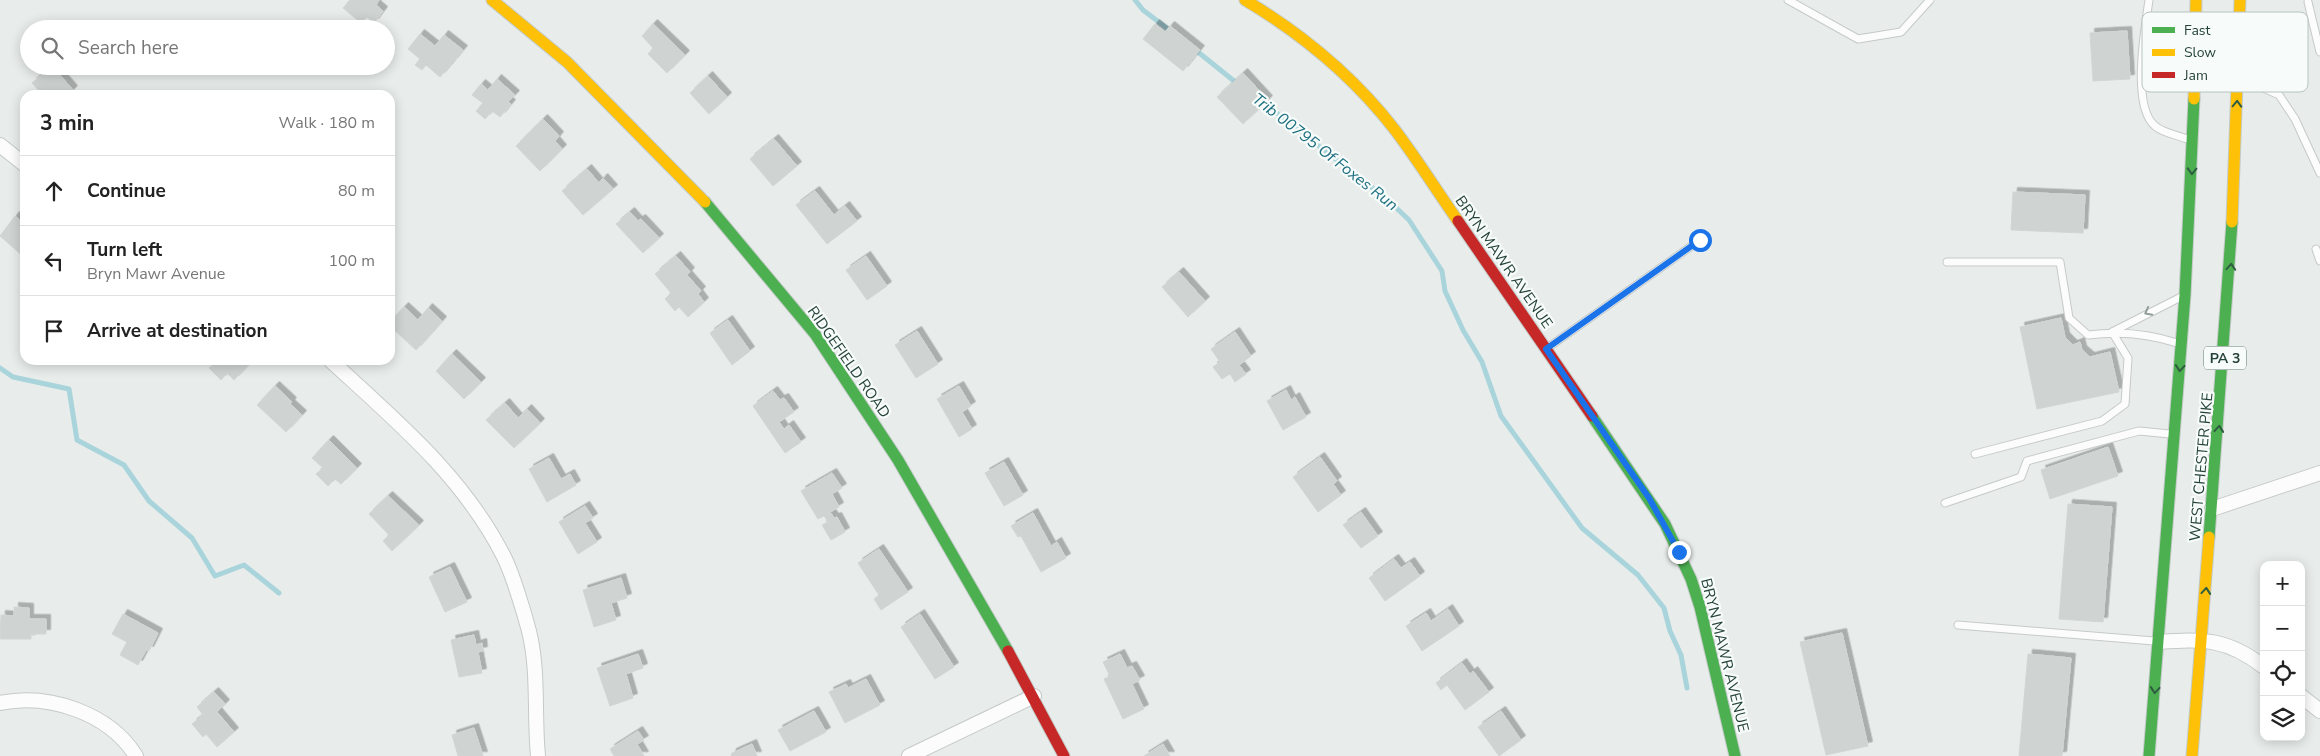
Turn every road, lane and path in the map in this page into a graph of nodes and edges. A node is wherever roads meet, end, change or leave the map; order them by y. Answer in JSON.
{"nodes":[{"id":1,"x":492,"y":0,"type":"edge"},
{"id":2,"x":1245,"y":0,"type":"edge"},
{"id":3,"x":1788,"y":0,"type":"edge"},
{"id":4,"x":1930,"y":0,"type":"edge"},
{"id":5,"x":2308,"y":2,"type":"dead end"},
{"id":6,"x":2320,"y":52,"type":"edge"},
{"id":7,"x":2143,"y":92,"type":"edge"},
{"id":8,"x":2193,"y":92,"type":"edge"},
{"id":9,"x":2237,"y":92,"type":"edge"},
{"id":10,"x":2272,"y":92,"type":"edge"},
{"id":11,"x":2192,"y":141,"type":"junction"},
{"id":12,"x":0,"y":145,"type":"edge"},
{"id":13,"x":20,"y":161,"type":"edge"},
{"id":14,"x":2320,"y":173,"type":"edge"},
{"id":15,"x":1700,"y":240,"type":"dead end"},
{"id":16,"x":2316,"y":249,"type":"dead end"},
{"id":17,"x":2320,"y":261,"type":"edge"},
{"id":18,"x":1947,"y":262,"type":"dead end"},
{"id":19,"x":2185,"y":295,"type":"junction"},
{"id":20,"x":2112,"y":332,"type":"junction"},
{"id":21,"x":2182,"y":344,"type":"junction"},
{"id":22,"x":1546,"y":349,"type":"junction"},
{"id":23,"x":335,"y":365,"type":"edge"},
{"id":24,"x":2175,"y":434,"type":"junction"},
{"id":25,"x":1975,"y":454,"type":"dead end"},
{"id":26,"x":2320,"y":474,"type":"edge"},
{"id":27,"x":1945,"y":502,"type":"dead end"},
{"id":28,"x":2212,"y":509,"type":"junction"},
{"id":29,"x":1958,"y":625,"type":"dead end"},
{"id":30,"x":2202,"y":639,"type":"junction"},
{"id":31,"x":2159,"y":642,"type":"junction"},
{"id":32,"x":2260,"y":663,"type":"edge"},
{"id":33,"x":1034,"y":696,"type":"junction"},
{"id":34,"x":2305,"y":699,"type":"edge"},
{"id":35,"x":0,"y":703,"type":"edge"},
{"id":36,"x":2320,"y":711,"type":"edge"},
{"id":37,"x":136,"y":756,"type":"edge"},
{"id":38,"x":538,"y":756,"type":"edge"},
{"id":39,"x":909,"y":756,"type":"edge"},
{"id":40,"x":1064,"y":756,"type":"edge"},
{"id":41,"x":1735,"y":756,"type":"edge"},
{"id":42,"x":2149,"y":756,"type":"edge"},
{"id":43,"x":2192,"y":756,"type":"edge"}],
"edges":[{"from":1,"to":33,"type":"main road","name":"RIDGEFIELD ROAD"},
{"from":2,"to":22,"type":"main road","name":"BRYN MAWR AVENUE"},
{"from":3,"to":4,"type":"lane"},
{"from":5,"to":6,"type":"lane"},
{"from":7,"to":11,"type":"lane"},
{"from":8,"to":11,"type":"main road","name":"WEST CHESTER PIKE","number":"PA 3"},
{"from":28,"to":9,"type":"main road","name":"WEST CHESTER PIKE","number":"PA 3","one_way":true},
{"from":10,"to":14,"type":"lane"},
{"from":11,"to":19,"type":"main road","name":"WEST CHESTER PIKE","number":"PA 3","one_way":true},
{"from":12,"to":13,"type":"street"},
{"from":15,"to":22,"type":"lane"},
{"from":16,"to":17,"type":"lane"},
{"from":18,"to":20,"type":"lane"},
{"from":19,"to":20,"type":"lane","one_way":true},
{"from":19,"to":21,"type":"main road","name":"WEST CHESTER PIKE","number":"PA 3"},
{"from":20,"to":21,"type":"lane"},
{"from":20,"to":25,"type":"lane"},
{"from":21,"to":24,"type":"main road","name":"WEST CHESTER PIKE","number":"PA 3","one_way":true},
{"from":22,"to":41,"type":"main road","name":"BRYN MAWR AVENUE"},
{"from":23,"to":38,"type":"street"},
{"from":24,"to":27,"type":"lane"},
{"from":24,"to":31,"type":"main road","name":"WEST CHESTER PIKE","number":"PA 3"},
{"from":26,"to":28,"type":"street"},
{"from":30,"to":28,"type":"main road","name":"WEST CHESTER PIKE","number":"PA 3","one_way":true},
{"from":29,"to":31,"type":"lane"},
{"from":30,"to":31,"type":"street"},
{"from":30,"to":32,"type":"street"},
{"from":30,"to":43,"type":"main road","name":"WEST CHESTER PIKE","number":"PA 3"},
{"from":31,"to":42,"type":"main road","name":"WEST CHESTER PIKE","number":"PA 3","one_way":true},
{"from":33,"to":39,"type":"street"},
{"from":33,"to":40,"type":"main road","name":"RIDGEFIELD ROAD"},
{"from":34,"to":36,"type":"street"},
{"from":35,"to":37,"type":"street"}]}
